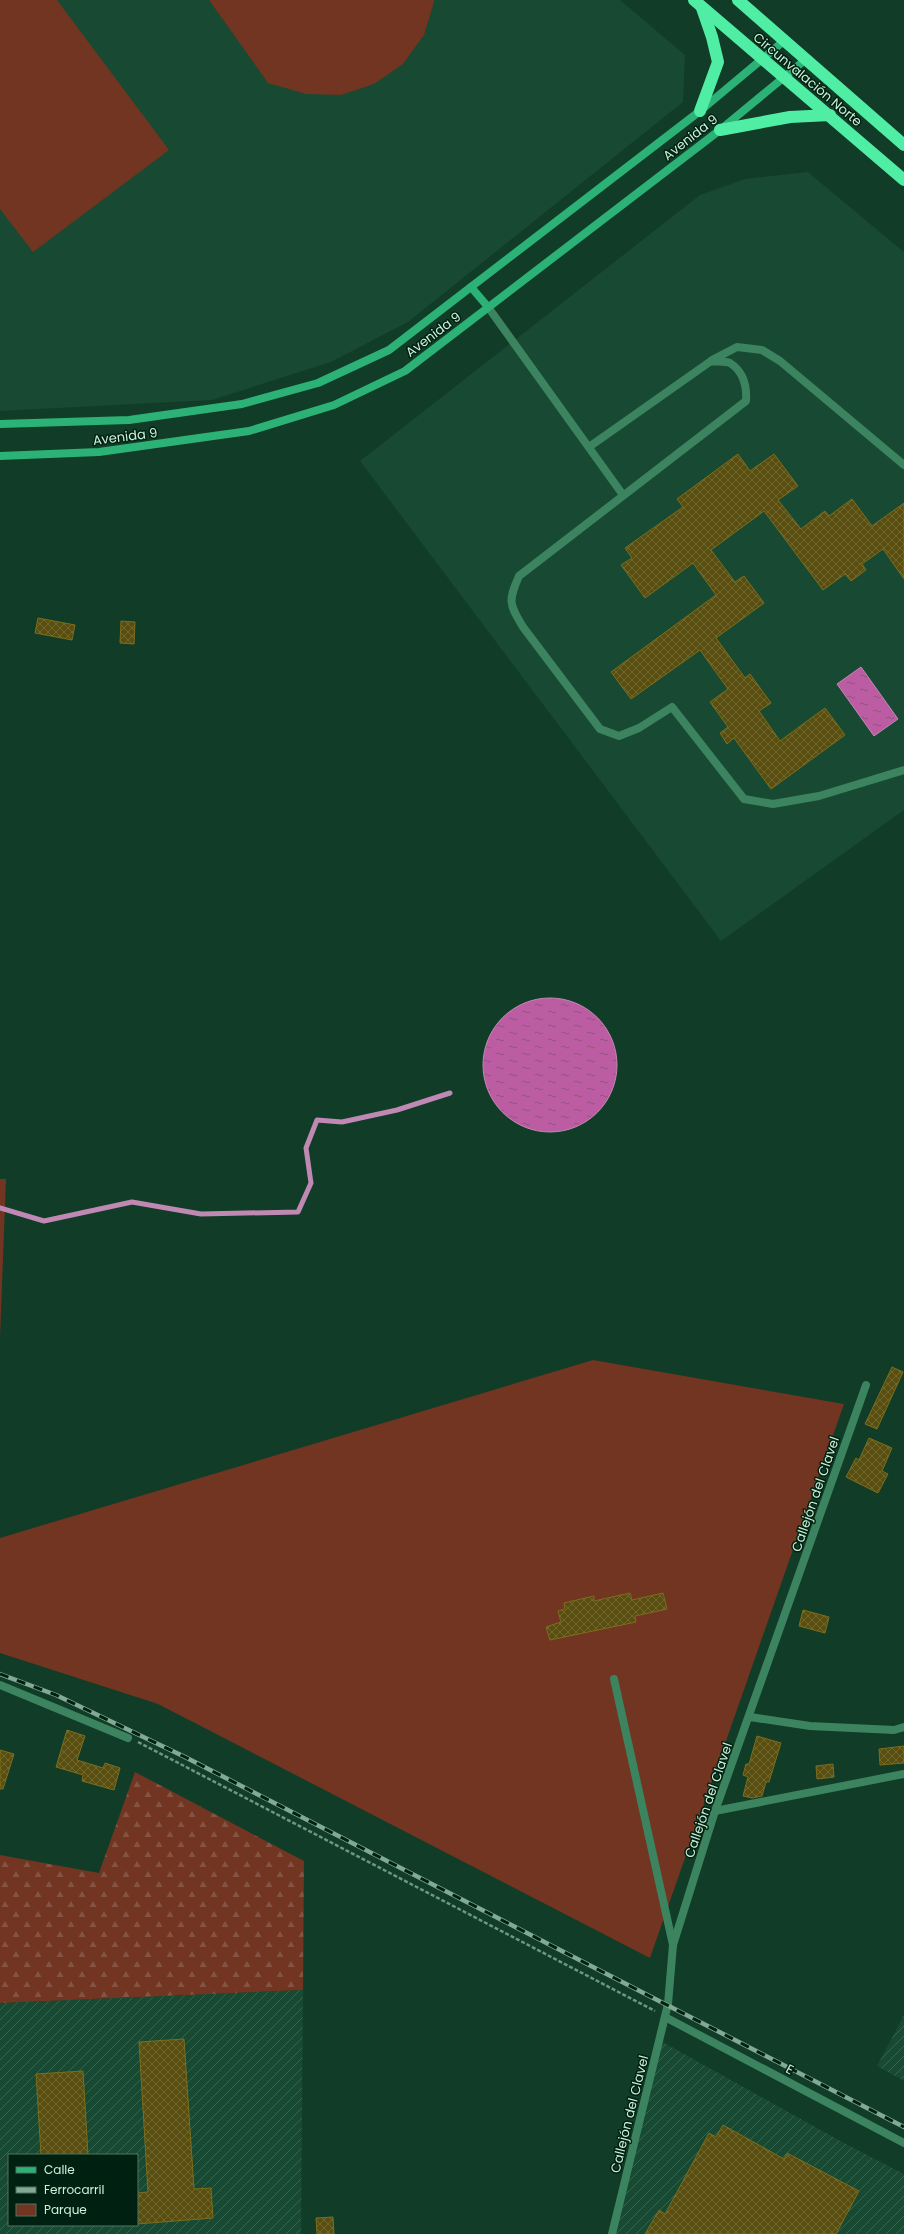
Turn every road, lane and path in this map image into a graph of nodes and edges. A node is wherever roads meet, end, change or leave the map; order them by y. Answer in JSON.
{"nodes":[{"id":1,"x":738,"y":0,"type":"edge"},
{"id":2,"x":698,"y":3,"type":"edge"},
{"id":3,"x":785,"y":40,"type":"junction"},
{"id":4,"x":762,"y":58,"type":"junction"},
{"id":5,"x":805,"y":60,"type":"junction"},
{"id":6,"x":785,"y":77,"type":"junction"},
{"id":7,"x":700,"y":111,"type":"junction"},
{"id":8,"x":830,"y":115,"type":"junction"},
{"id":9,"x":720,"y":130,"type":"junction"},
{"id":10,"x":904,"y":145,"type":"edge"},
{"id":11,"x":904,"y":180,"type":"edge"},
{"id":12,"x":471,"y":287,"type":"junction"},
{"id":13,"x":488,"y":307,"type":"junction"},
{"id":14,"x":710,"y":361,"type":"junction"},
{"id":15,"x":0,"y":424,"type":"edge"},
{"id":16,"x":589,"y":447,"type":"junction"},
{"id":17,"x":0,"y":456,"type":"edge"},
{"id":18,"x":904,"y":465,"type":"edge"},
{"id":19,"x":623,"y":495,"type":"junction"},
{"id":20,"x":904,"y":770,"type":"edge"},
{"id":21,"x":866,"y":1385,"type":"dead end"},
{"id":22,"x":614,"y":1679,"type":"dead end"},
{"id":23,"x":0,"y":1684,"type":"edge"},
{"id":24,"x":750,"y":1717,"type":"junction"},
{"id":25,"x":904,"y":1727,"type":"edge"},
{"id":26,"x":128,"y":1738,"type":"joint"},
{"id":27,"x":904,"y":1774,"type":"edge"},
{"id":28,"x":715,"y":1811,"type":"junction"},
{"id":29,"x":673,"y":1945,"type":"junction"},
{"id":30,"x":665,"y":2016,"type":"junction"},
{"id":31,"x":904,"y":2143,"type":"edge"},
{"id":32,"x":612,"y":2234,"type":"edge"}],
"edges":[{"from":1,"to":3,"type":"highway","name":"Circunvalación Norte"},
{"from":2,"to":4,"type":"highway","name":"Circunvalación Norte"},
{"from":2,"to":7,"type":"highway"},
{"from":3,"to":4,"type":"street","name":"Avenida 9"},
{"from":3,"to":5,"type":"highway","name":"Circunvalación Norte"},
{"from":4,"to":6,"type":"highway","name":"Circunvalación Norte"},
{"from":4,"to":7,"type":"street","name":"Avenida 9"},
{"from":5,"to":6,"type":"street","name":"Avenida 9"},
{"from":5,"to":10,"type":"highway","name":"Circunvalación Norte"},
{"from":6,"to":8,"type":"highway","name":"Circunvalación Norte"},
{"from":6,"to":9,"type":"street","name":"Avenida 9"},
{"from":7,"to":12,"type":"street","name":"Avenida 9"},
{"from":8,"to":9,"type":"highway"},
{"from":8,"to":11,"type":"highway","name":"Circunvalación Norte"},
{"from":9,"to":13,"type":"street","name":"Avenida 9"},
{"from":12,"to":13,"type":"street"},
{"from":12,"to":15,"type":"street","name":"Avenida 9"},
{"from":13,"to":16,"type":"street"},
{"from":13,"to":17,"type":"street","name":"Avenida 9"},
{"from":14,"to":16,"type":"street"},
{"from":14,"to":18,"type":"street"},
{"from":14,"to":19,"type":"street"},
{"from":16,"to":19,"type":"street"},
{"from":19,"to":20,"type":"street"},
{"from":21,"to":24,"type":"street","name":"Callejón del Clavel"},
{"from":22,"to":29,"type":"street"},
{"from":23,"to":26,"type":"street"},
{"from":24,"to":25,"type":"street"},
{"from":24,"to":28,"type":"street","name":"Callejón del Clavel"},
{"from":26,"to":30,"type":"path"},
{"from":27,"to":28,"type":"street"},
{"from":28,"to":29,"type":"street","name":"Callejón del Clavel"},
{"from":29,"to":30,"type":"street","name":"Callejón del Clavel"},
{"from":30,"to":31,"type":"street","name":"E"},
{"from":30,"to":32,"type":"street","name":"Callejón del Clavel"}]}
